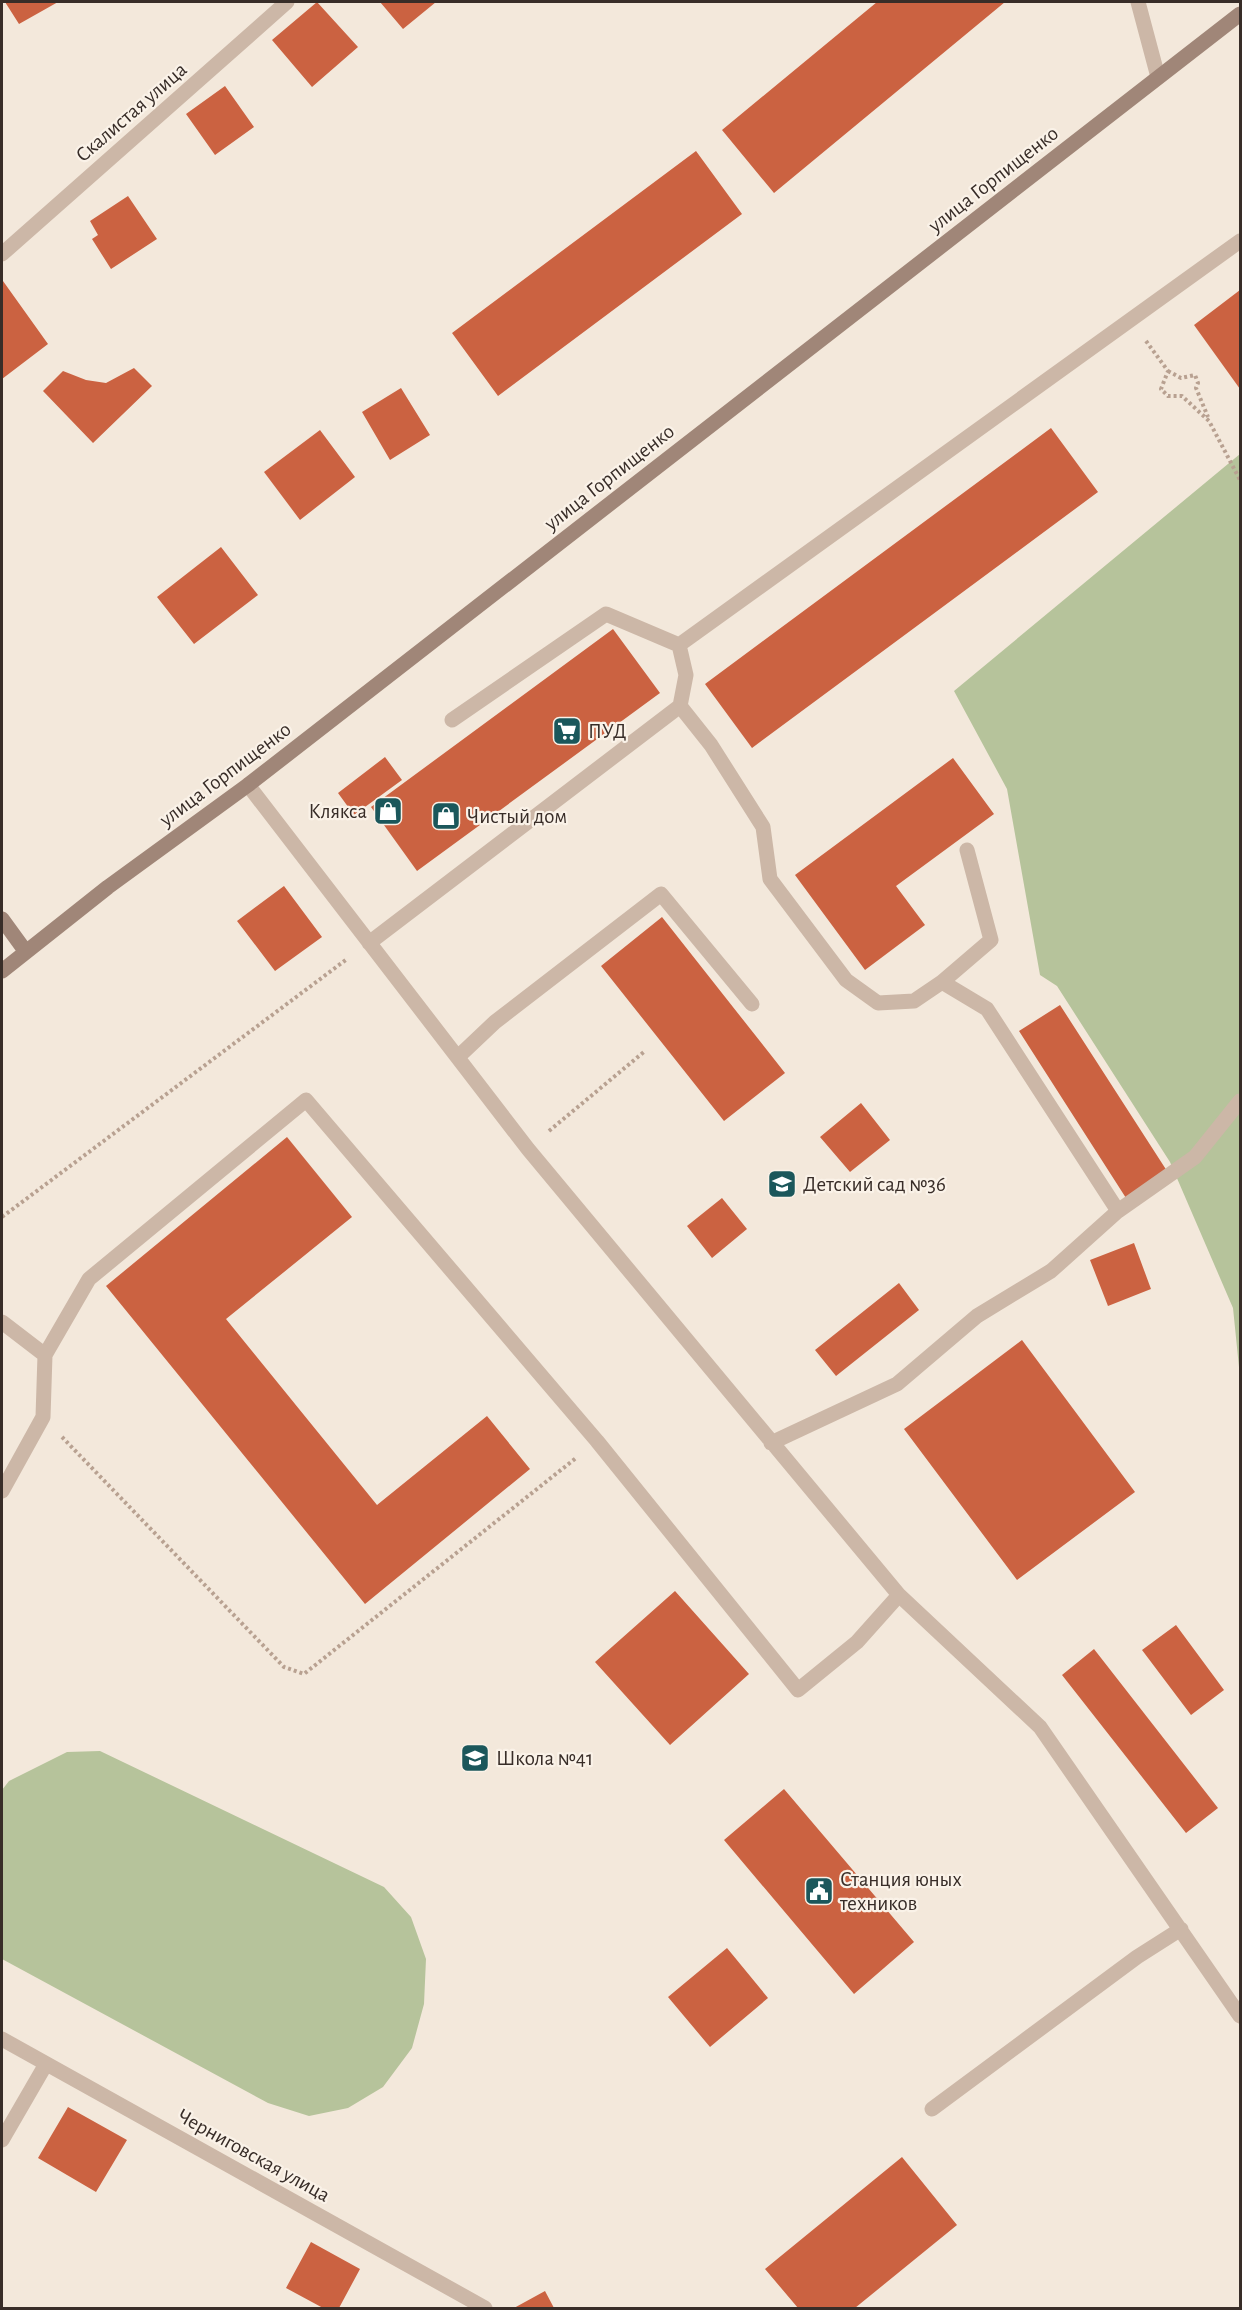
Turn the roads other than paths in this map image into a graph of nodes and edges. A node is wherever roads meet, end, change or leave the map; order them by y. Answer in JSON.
{"nodes":[{"id":1,"x":288,"y":2,"type":"edge"},
{"id":2,"x":1138,"y":2,"type":"edge"},
{"id":3,"x":1240,"y":15,"type":"edge"},
{"id":4,"x":1158,"y":77,"type":"junction"},
{"id":5,"x":1240,"y":241,"type":"edge"},
{"id":6,"x":2,"y":254,"type":"edge"},
{"id":7,"x":679,"y":645,"type":"junction"},
{"id":8,"x":680,"y":706,"type":"junction"},
{"id":9,"x":452,"y":720,"type":"dead end"},
{"id":10,"x":248,"y":785,"type":"junction"},
{"id":11,"x":967,"y":850,"type":"dead end"},
{"id":12,"x":2,"y":919,"type":"edge"},
{"id":13,"x":369,"y":943,"type":"junction"},
{"id":14,"x":26,"y":952,"type":"junction"},
{"id":15,"x":2,"y":971,"type":"edge"},
{"id":16,"x":942,"y":982,"type":"junction"},
{"id":17,"x":752,"y":1004,"type":"dead end"},
{"id":18,"x":458,"y":1057,"type":"junction"},
{"id":19,"x":1240,"y":1101,"type":"edge"},
{"id":20,"x":1118,"y":1210,"type":"junction"},
{"id":21,"x":2,"y":1322,"type":"edge"},
{"id":22,"x":45,"y":1355,"type":"junction"},
{"id":23,"x":771,"y":1443,"type":"junction"},
{"id":24,"x":2,"y":1491,"type":"edge"},
{"id":25,"x":899,"y":1595,"type":"junction"},
{"id":26,"x":1181,"y":1929,"type":"junction"},
{"id":27,"x":1240,"y":2016,"type":"edge"},
{"id":28,"x":2,"y":2039,"type":"edge"},
{"id":29,"x":46,"y":2064,"type":"junction"},
{"id":30,"x":932,"y":2109,"type":"dead end"},
{"id":31,"x":2,"y":2140,"type":"edge"},
{"id":32,"x":485,"y":2308,"type":"edge"}],
"edges":[{"from":1,"to":6,"type":"street","name":"Скалистая улица"},
{"from":2,"to":4,"type":"street"},
{"from":3,"to":4,"type":"main road","name":"улица Горпищенко"},
{"from":4,"to":10,"type":"main road","name":"улица Горпищенко"},
{"from":5,"to":7,"type":"street"},
{"from":7,"to":8,"type":"street"},
{"from":7,"to":9,"type":"street"},
{"from":8,"to":13,"type":"street"},
{"from":8,"to":16,"type":"street"},
{"from":10,"to":13,"type":"street"},
{"from":10,"to":14,"type":"main road","name":"улица Горпищенко"},
{"from":11,"to":16,"type":"street"},
{"from":12,"to":14,"type":"main road"},
{"from":13,"to":18,"type":"street"},
{"from":14,"to":15,"type":"main road","name":"улица Горпищенко"},
{"from":16,"to":20,"type":"street"},
{"from":17,"to":18,"type":"street"},
{"from":18,"to":23,"type":"street"},
{"from":19,"to":20,"type":"street"},
{"from":20,"to":23,"type":"street"},
{"from":21,"to":22,"type":"street"},
{"from":22,"to":24,"type":"street"},
{"from":22,"to":25,"type":"street"},
{"from":23,"to":25,"type":"street"},
{"from":25,"to":26,"type":"street"},
{"from":26,"to":27,"type":"street"},
{"from":26,"to":30,"type":"street"},
{"from":28,"to":29,"type":"street","name":"Черниговская улица"},
{"from":29,"to":31,"type":"street"},
{"from":29,"to":32,"type":"street","name":"Черниговская улица"}]}
